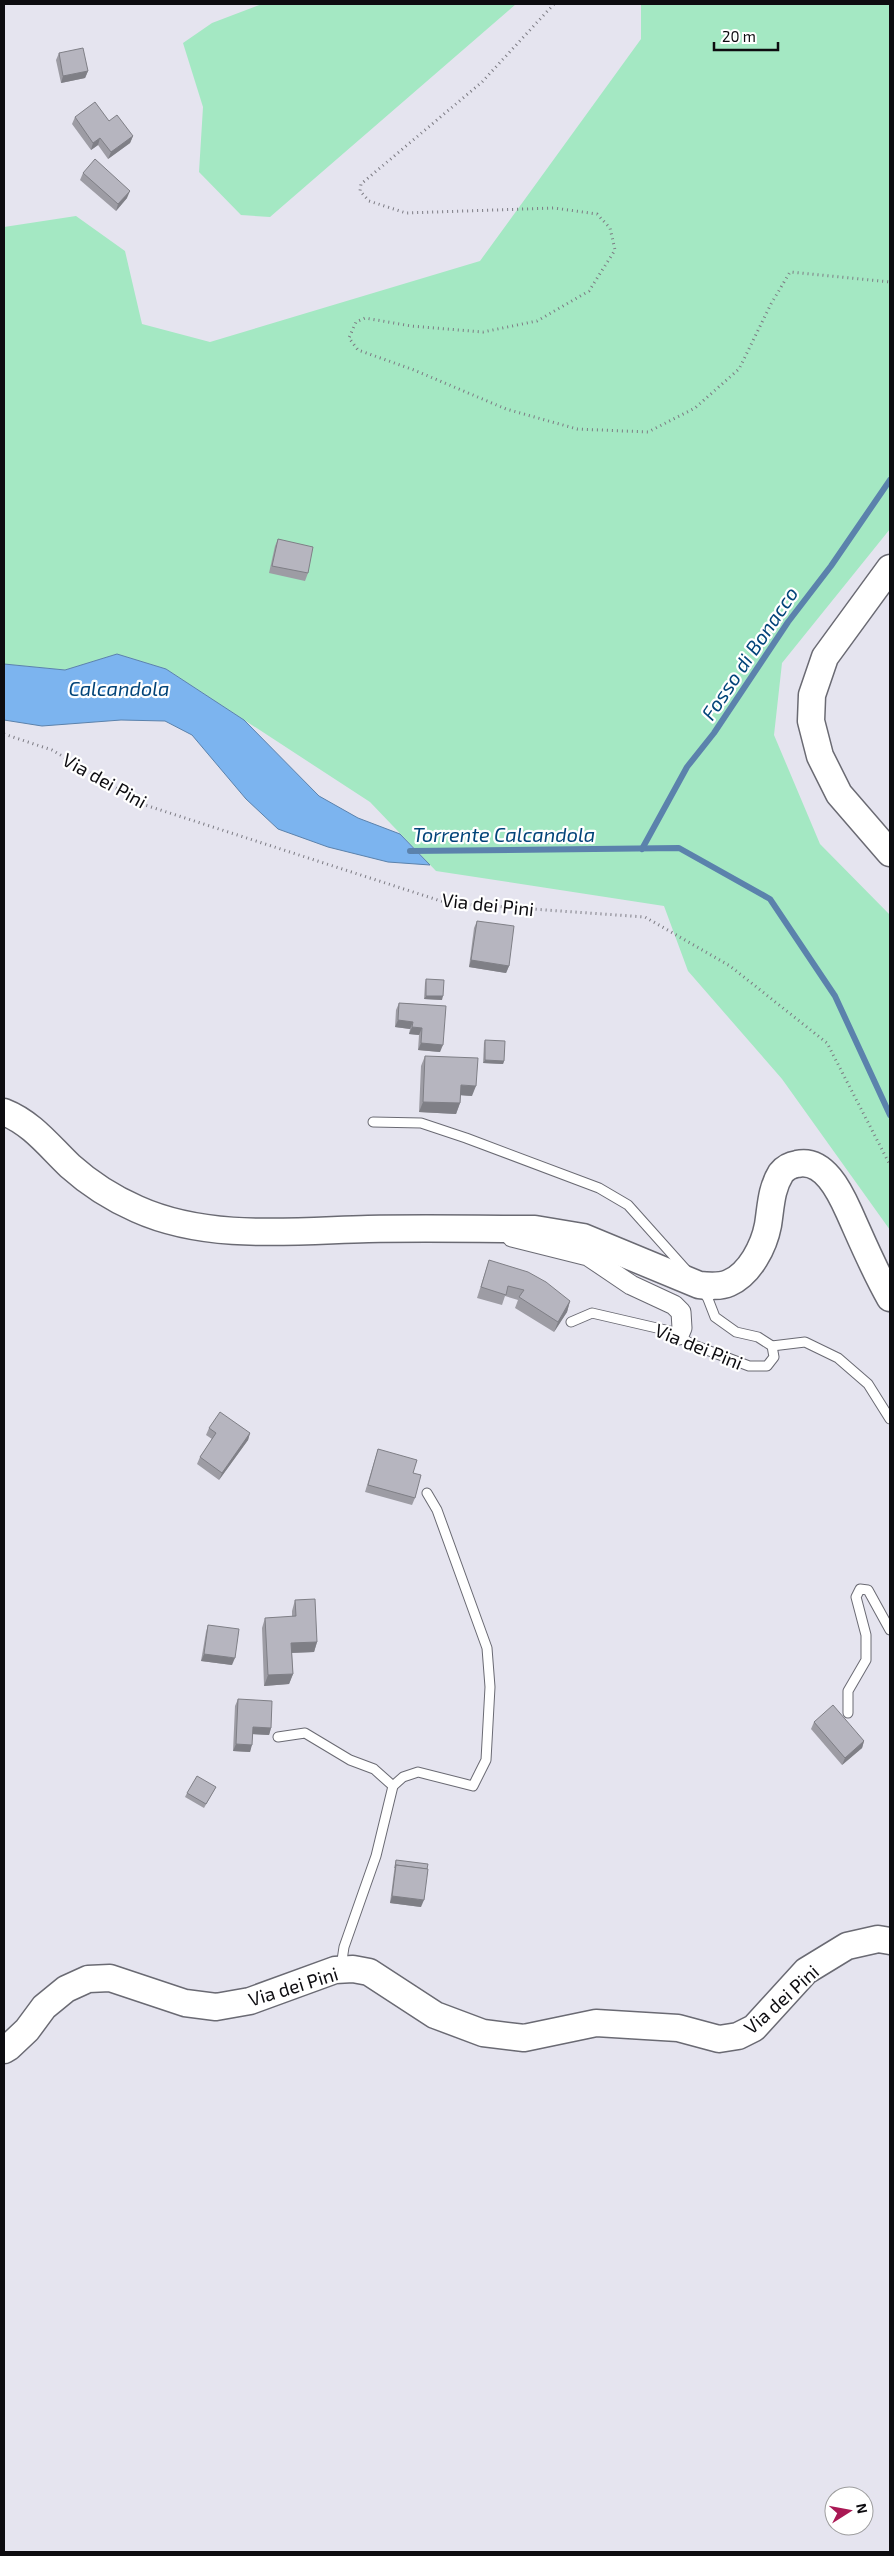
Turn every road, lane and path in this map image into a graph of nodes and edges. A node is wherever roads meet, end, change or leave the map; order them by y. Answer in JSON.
{"nodes":[{"id":1,"x":554,"y":4,"type":"edge"},
{"id":2,"x":890,"y":282,"type":"edge"},
{"id":3,"x":890,"y":568,"type":"edge"},
{"id":4,"x":4,"y":734,"type":"edge"},
{"id":5,"x":890,"y":853,"type":"edge"},
{"id":6,"x":4,"y":1112,"type":"edge"},
{"id":7,"x":373,"y":1122,"type":"dead end"},
{"id":8,"x":890,"y":1165,"type":"edge"},
{"id":9,"x":480,"y":1229,"type":"junction"},
{"id":10,"x":699,"y":1285,"type":"junction"},
{"id":11,"x":890,"y":1298,"type":"edge"},
{"id":12,"x":571,"y":1322,"type":"dead end"},
{"id":13,"x":679,"y":1335,"type":"junction"},
{"id":14,"x":772,"y":1346,"type":"junction"},
{"id":15,"x":890,"y":1419,"type":"edge"},
{"id":16,"x":427,"y":1493,"type":"dead end"},
{"id":17,"x":890,"y":1630,"type":"edge"},
{"id":18,"x":848,"y":1713,"type":"dead end"},
{"id":19,"x":278,"y":1737,"type":"dead end"},
{"id":20,"x":393,"y":1786,"type":"junction"},
{"id":21,"x":890,"y":1941,"type":"edge"},
{"id":22,"x":341,"y":1970,"type":"junction"},
{"id":23,"x":4,"y":2050,"type":"edge"}],
"edges":[{"from":1,"to":2,"type":"path"},
{"from":3,"to":5,"type":"main road"},
{"from":4,"to":8,"type":"path","name":"Via dei Pini"},
{"from":6,"to":9,"type":"main road"},
{"from":7,"to":10,"type":"lane","name":"Via dei Pini"},
{"from":9,"to":10,"type":"main road"},
{"from":9,"to":13,"type":"street"},
{"from":10,"to":11,"type":"main road"},
{"from":10,"to":14,"type":"lane","name":"Via dei Pini"},
{"from":12,"to":13,"type":"lane","name":"Via dei Pini"},
{"from":13,"to":14,"type":"lane","name":"Via dei Pini"},
{"from":14,"to":15,"type":"lane"},
{"from":16,"to":20,"type":"lane"},
{"from":17,"to":18,"type":"lane"},
{"from":19,"to":20,"type":"lane"},
{"from":20,"to":22,"type":"lane"},
{"from":21,"to":22,"type":"main road","name":"Via dei Pini"},
{"from":22,"to":23,"type":"main road","name":"Via dei Pini"}]}
